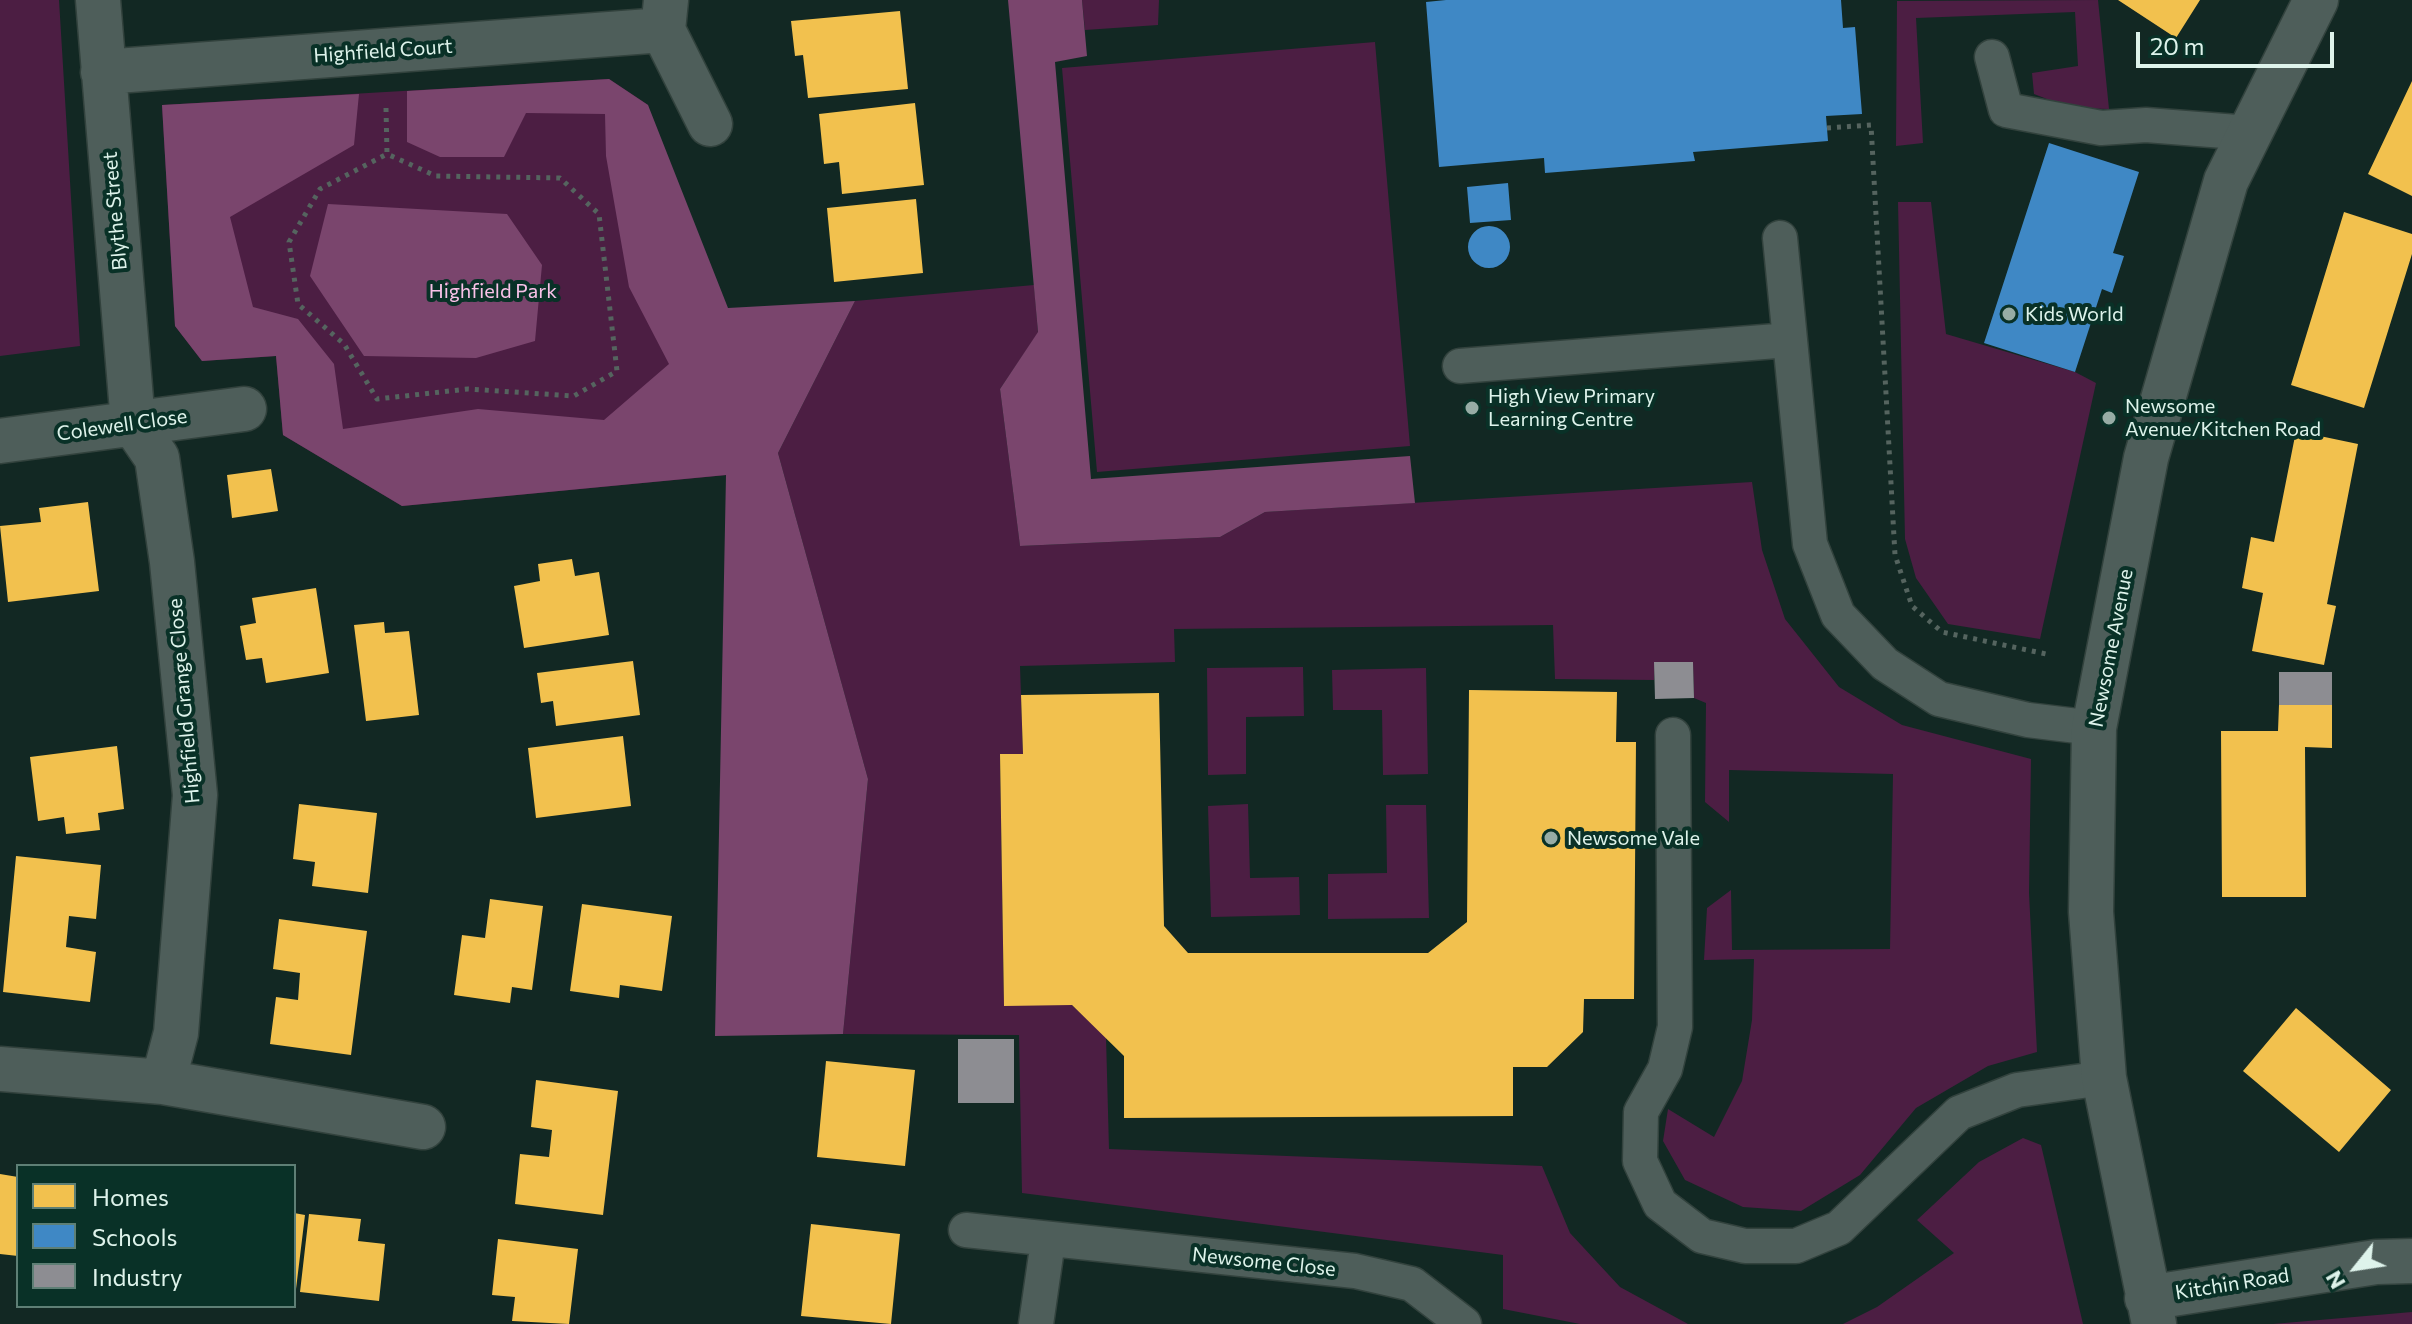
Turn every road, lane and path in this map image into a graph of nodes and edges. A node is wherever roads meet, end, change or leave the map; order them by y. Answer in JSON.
{"nodes":[{"id":1,"x":98,"y":0,"type":"edge"},
{"id":2,"x":2316,"y":0,"type":"edge"},
{"id":3,"x":664,"y":15,"type":"edge"},
{"id":4,"x":380,"y":52,"type":"junction"},
{"id":5,"x":1992,"y":57,"type":"dead end"},
{"id":6,"x":103,"y":72,"type":"junction"},
{"id":7,"x":710,"y":124,"type":"dead end"},
{"id":8,"x":1827,"y":128,"type":"dead end"},
{"id":9,"x":2250,"y":133,"type":"junction"},
{"id":10,"x":387,"y":154,"type":"junction"},
{"id":11,"x":1780,"y":238,"type":"dead end"},
{"id":12,"x":1789,"y":340,"type":"junction"},
{"id":13,"x":1460,"y":366,"type":"dead end"},
{"id":14,"x":244,"y":409,"type":"dead end"},
{"id":15,"x":133,"y":423,"type":"junction"},
{"id":16,"x":0,"y":441,"type":"edge"},
{"id":17,"x":2107,"y":667,"type":"junction"},
{"id":18,"x":2094,"y":728,"type":"junction"},
{"id":19,"x":1673,"y":735,"type":"dead end"},
{"id":20,"x":0,"y":1069,"type":"edge"},
{"id":21,"x":2104,"y":1078,"type":"junction"},
{"id":22,"x":163,"y":1082,"type":"junction"},
{"id":23,"x":423,"y":1127,"type":"dead end"},
{"id":24,"x":966,"y":1230,"type":"dead end"},
{"id":25,"x":1048,"y":1241,"type":"junction"},
{"id":26,"x":2412,"y":1261,"type":"edge"},
{"id":27,"x":2150,"y":1311,"type":"edge"},
{"id":28,"x":1036,"y":1324,"type":"edge"},
{"id":29,"x":1464,"y":1324,"type":"edge"}],
"edges":[{"from":1,"to":6,"type":"street","name":"Blythe Street"},
{"from":2,"to":9,"type":"street","name":"Newsome Avenue"},
{"from":3,"to":4,"type":"street","name":"Highfield Court"},
{"from":3,"to":7,"type":"street","name":"Highfield Court"},
{"from":4,"to":6,"type":"street","name":"Highfield Court"},
{"from":4,"to":10,"type":"path"},
{"from":5,"to":9,"type":"lane"},
{"from":6,"to":15,"type":"street","name":"Blythe Street"},
{"from":8,"to":17,"type":"path"},
{"from":9,"to":17,"type":"street","name":"Newsome Avenue"},
{"from":10,"to":10,"type":"path"},
{"from":11,"to":12,"type":"lane"},
{"from":12,"to":13,"type":"lane"},
{"from":12,"to":18,"type":"lane"},
{"from":14,"to":15,"type":"street","name":"Colewell Close"},
{"from":15,"to":16,"type":"street","name":"Colewell Close"},
{"from":15,"to":22,"type":"street","name":"Highfield Grange Close"},
{"from":17,"to":18,"type":"street","name":"Newsome Avenue"},
{"from":18,"to":21,"type":"street","name":"Newsome Avenue"},
{"from":19,"to":21,"type":"lane"},
{"from":20,"to":22,"type":"street"},
{"from":21,"to":27,"type":"street","name":"Newsome Avenue"},
{"from":22,"to":23,"type":"street"},
{"from":24,"to":25,"type":"lane","name":"Newsome Close"},
{"from":25,"to":28,"type":"lane"},
{"from":25,"to":29,"type":"lane","name":"Newsome Close"},
{"from":26,"to":27,"type":"street","name":"Kitchin Road"}]}
